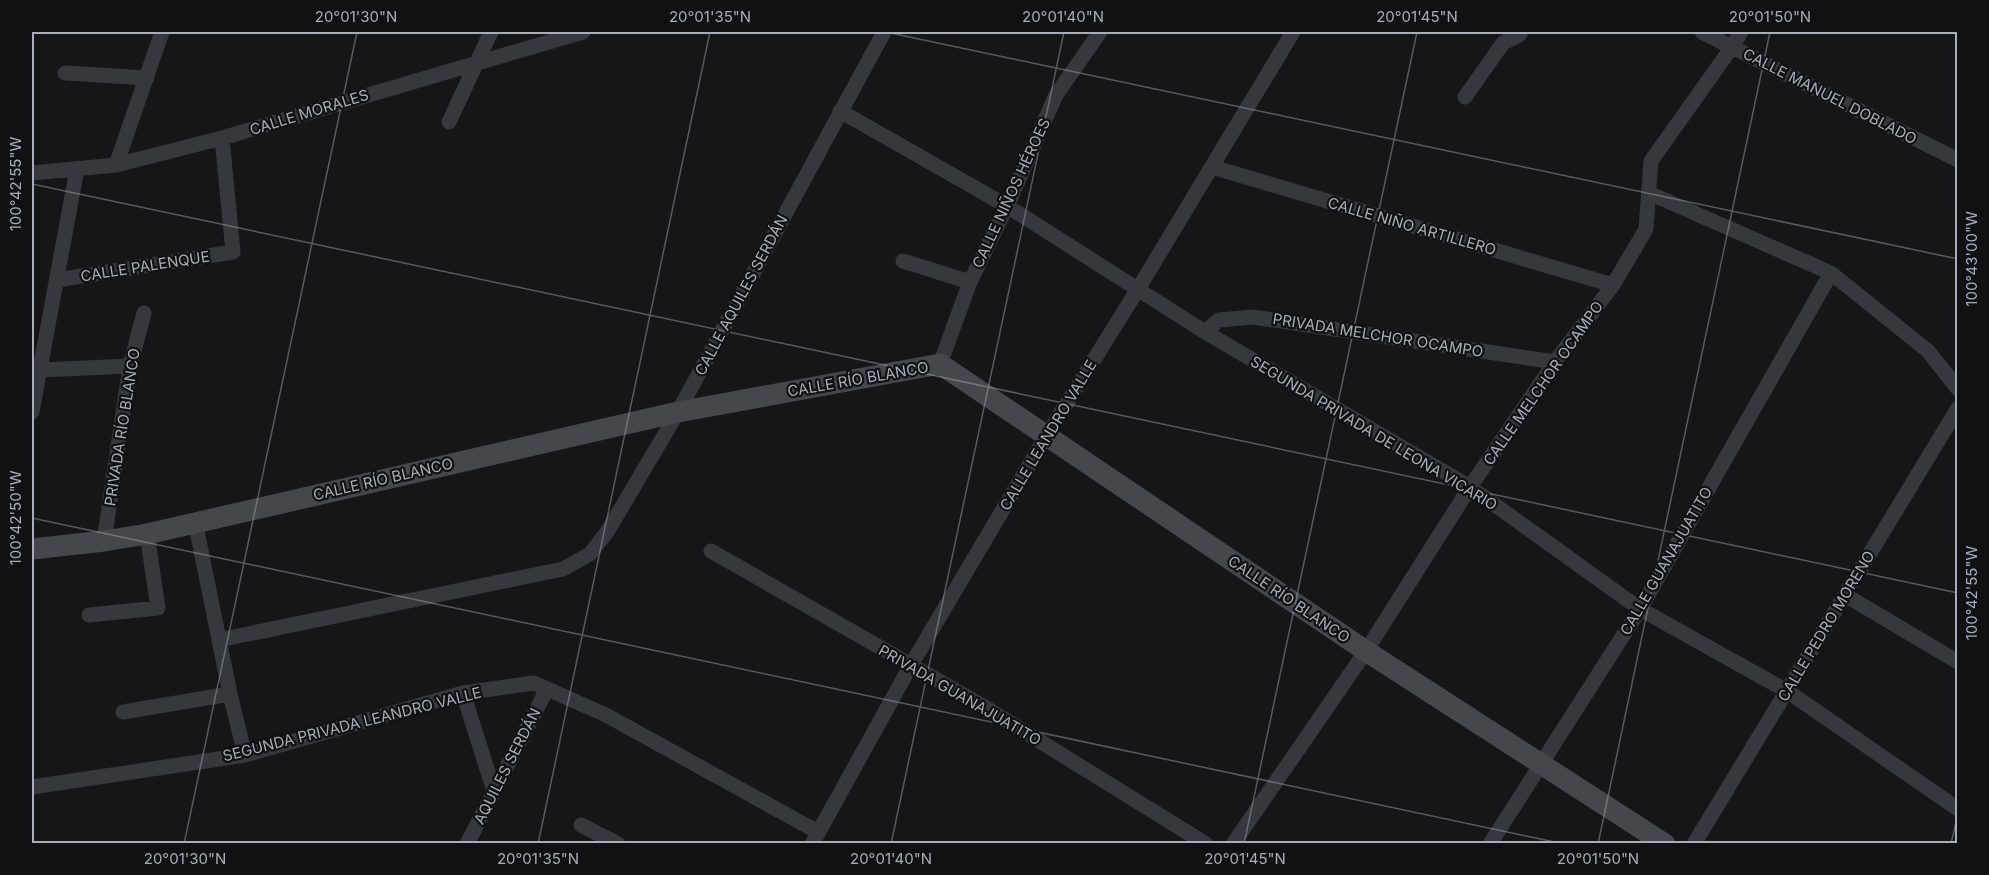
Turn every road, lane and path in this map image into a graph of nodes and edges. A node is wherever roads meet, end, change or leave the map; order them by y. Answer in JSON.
{"nodes":[{"id":1,"x":162,"y":32,"type":"edge"},
{"id":2,"x":491,"y":32,"type":"edge"},
{"id":3,"x":583,"y":32,"type":"edge"},
{"id":4,"x":884,"y":32,"type":"edge"},
{"id":5,"x":1100,"y":32,"type":"edge"},
{"id":6,"x":1293,"y":32,"type":"edge"},
{"id":7,"x":1521,"y":32,"type":"edge"},
{"id":8,"x":1702,"y":32,"type":"edge"},
{"id":9,"x":1741,"y":32,"type":"edge"},
{"id":10,"x":1732,"y":47,"type":"junction"},
{"id":11,"x":476,"y":62,"type":"junction"},
{"id":12,"x":65,"y":73,"type":"dead end"},
{"id":13,"x":147,"y":78,"type":"junction"},
{"id":14,"x":1465,"y":97,"type":"dead end"},
{"id":15,"x":840,"y":111,"type":"junction"},
{"id":16,"x":449,"y":122,"type":"dead end"},
{"id":17,"x":222,"y":138,"type":"junction"},
{"id":18,"x":1958,"y":160,"type":"edge"},
{"id":19,"x":116,"y":165,"type":"junction"},
{"id":20,"x":1212,"y":167,"type":"junction"},
{"id":21,"x":77,"y":169,"type":"junction"},
{"id":22,"x":32,"y":172,"type":"edge"},
{"id":23,"x":1649,"y":193,"type":"junction"},
{"id":24,"x":1007,"y":206,"type":"junction"},
{"id":25,"x":903,"y":261,"type":"dead end"},
{"id":26,"x":1831,"y":273,"type":"junction"},
{"id":27,"x":57,"y":280,"type":"junction"},
{"id":28,"x":970,"y":282,"type":"junction"},
{"id":29,"x":1613,"y":285,"type":"junction"},
{"id":30,"x":1138,"y":289,"type":"junction"},
{"id":31,"x":144,"y":313,"type":"dead end"},
{"id":32,"x":1205,"y":332,"type":"junction"},
{"id":33,"x":1555,"y":362,"type":"junction"},
{"id":34,"x":940,"y":364,"type":"junction"},
{"id":35,"x":130,"y":366,"type":"junction"},
{"id":36,"x":36,"y":368,"type":"edge"},
{"id":37,"x":1958,"y":389,"type":"edge"},
{"id":38,"x":1958,"y":408,"type":"edge"},
{"id":39,"x":32,"y":412,"type":"edge"},
{"id":40,"x":678,"y":412,"type":"junction"},
{"id":41,"x":1047,"y":435,"type":"junction"},
{"id":42,"x":1470,"y":488,"type":"junction"},
{"id":43,"x":195,"y":522,"type":"junction"},
{"id":44,"x":147,"y":534,"type":"junction"},
{"id":45,"x":104,"y":541,"type":"junction"},
{"id":46,"x":32,"y":549,"type":"edge"},
{"id":47,"x":711,"y":551,"type":"dead end"},
{"id":48,"x":1845,"y":595,"type":"junction"},
{"id":49,"x":1640,"y":609,"type":"junction"},
{"id":50,"x":89,"y":615,"type":"dead end"},
{"id":51,"x":219,"y":640,"type":"junction"},
{"id":52,"x":1366,"y":651,"type":"junction"},
{"id":53,"x":1958,"y":662,"type":"edge"},
{"id":54,"x":911,"y":665,"type":"junction"},
{"id":55,"x":547,"y":689,"type":"junction"},
{"id":56,"x":1787,"y":691,"type":"junction"},
{"id":57,"x":463,"y":693,"type":"junction"},
{"id":58,"x":230,"y":694,"type":"junction"},
{"id":59,"x":123,"y":712,"type":"dead end"},
{"id":60,"x":245,"y":755,"type":"junction"},
{"id":61,"x":1541,"y":763,"type":"junction"},
{"id":62,"x":32,"y":787,"type":"edge"},
{"id":63,"x":494,"y":791,"type":"junction"},
{"id":64,"x":1958,"y":809,"type":"edge"},
{"id":65,"x":581,"y":825,"type":"dead end"},
{"id":66,"x":815,"y":838,"type":"edge"},
{"id":67,"x":467,"y":843,"type":"edge"},
{"id":68,"x":618,"y":843,"type":"edge"},
{"id":69,"x":1206,"y":843,"type":"edge"},
{"id":70,"x":1233,"y":843,"type":"edge"},
{"id":71,"x":1490,"y":843,"type":"edge"},
{"id":72,"x":1665,"y":843,"type":"edge"},
{"id":73,"x":1694,"y":843,"type":"edge"}],
"edges":[{"from":1,"to":13,"type":"street"},
{"from":2,"to":11,"type":"street"},
{"from":3,"to":11,"type":"street","name":"CALLE MORALES"},
{"from":4,"to":15,"type":"street","name":"CALLE AQUILES SERDÁN"},
{"from":5,"to":24,"type":"street","name":"CALLE NIÑOS HÉROES"},
{"from":6,"to":20,"type":"street","name":"CALLE LEANDRO VALLE"},
{"from":7,"to":14,"type":"street"},
{"from":8,"to":10,"type":"street","name":"CALLE MANUEL DOBLADO"},
{"from":9,"to":10,"type":"street","name":"CALLE MELCHOR OCAMPO"},
{"from":10,"to":18,"type":"street","name":"CALLE MANUEL DOBLADO"},
{"from":10,"to":23,"type":"street","name":"CALLE MELCHOR OCAMPO"},
{"from":11,"to":16,"type":"street"},
{"from":11,"to":17,"type":"street","name":"CALLE MORALES"},
{"from":12,"to":13,"type":"street"},
{"from":13,"to":19,"type":"street"},
{"from":15,"to":24,"type":"street","name":"SEGUNDA PRIVADA DE LEONA VICARIO"},
{"from":15,"to":40,"type":"street","name":"CALLE AQUILES SERDÁN"},
{"from":17,"to":19,"type":"street","name":"CALLE MORALES"},
{"from":17,"to":27,"type":"street","name":"CALLE PALENQUE"},
{"from":19,"to":21,"type":"street","name":"CALLE MORALES"},
{"from":20,"to":29,"type":"street","name":"CALLE NIÑO ARTILLERO"},
{"from":20,"to":30,"type":"street","name":"CALLE LEANDRO VALLE"},
{"from":21,"to":22,"type":"street","name":"CALLE MORALES"},
{"from":21,"to":27,"type":"street"},
{"from":23,"to":26,"type":"street"},
{"from":23,"to":29,"type":"street","name":"CALLE MELCHOR OCAMPO"},
{"from":24,"to":28,"type":"street","name":"CALLE NIÑOS HÉROES"},
{"from":24,"to":30,"type":"street","name":"SEGUNDA PRIVADA DE LEONA VICARIO"},
{"from":25,"to":28,"type":"street"},
{"from":26,"to":37,"type":"street"},
{"from":26,"to":49,"type":"street","name":"CALLE GUANAJUATITO"},
{"from":27,"to":36,"type":"street"},
{"from":28,"to":34,"type":"street","name":"CALLE NIÑOS HÉROES"},
{"from":29,"to":33,"type":"street","name":"CALLE MELCHOR OCAMPO"},
{"from":30,"to":32,"type":"street","name":"SEGUNDA PRIVADA DE LEONA VICARIO"},
{"from":30,"to":41,"type":"street","name":"CALLE LEANDRO VALLE"},
{"from":31,"to":35,"type":"street","name":"PRIVADA RÍO BLANCO"},
{"from":32,"to":33,"type":"street","name":"PRIVADA MELCHOR OCAMPO"},
{"from":32,"to":42,"type":"street","name":"SEGUNDA PRIVADA DE LEONA VICARIO"},
{"from":33,"to":42,"type":"street","name":"CALLE MELCHOR OCAMPO"},
{"from":34,"to":40,"type":"street","name":"CALLE RÍO BLANCO"},
{"from":34,"to":41,"type":"street","name":"CALLE RÍO BLANCO"},
{"from":35,"to":36,"type":"street"},
{"from":35,"to":45,"type":"street","name":"PRIVADA RÍO BLANCO"},
{"from":36,"to":39,"type":"street"},
{"from":38,"to":48,"type":"street","name":"CALLE PEDRO MORENO"},
{"from":40,"to":43,"type":"street","name":"CALLE RÍO BLANCO"},
{"from":40,"to":51,"type":"street","name":"CALLE AQUILES SERDÁN"},
{"from":41,"to":52,"type":"street","name":"CALLE RÍO BLANCO"},
{"from":41,"to":54,"type":"street","name":"CALLE LEANDRO VALLE"},
{"from":42,"to":49,"type":"street","name":"SEGUNDA PRIVADA DE LEONA VICARIO"},
{"from":42,"to":52,"type":"street","name":"CALLE MELCHOR OCAMPO"},
{"from":43,"to":44,"type":"street","name":"CALLE RÍO BLANCO"},
{"from":43,"to":51,"type":"street"},
{"from":44,"to":45,"type":"street","name":"CALLE RÍO BLANCO"},
{"from":44,"to":50,"type":"street"},
{"from":45,"to":46,"type":"street","name":"CALLE RÍO BLANCO"},
{"from":47,"to":54,"type":"street","name":"PRIVADA GUANAJUATITO"},
{"from":48,"to":53,"type":"street"},
{"from":48,"to":56,"type":"street","name":"CALLE PEDRO MORENO"},
{"from":49,"to":56,"type":"street","name":"SEGUNDA PRIVADA DE LEONA VICARIO"},
{"from":49,"to":61,"type":"street","name":"CALLE GUANAJUATITO"},
{"from":51,"to":58,"type":"street"},
{"from":52,"to":61,"type":"street","name":"CALLE RÍO BLANCO"},
{"from":52,"to":70,"type":"street","name":"CALLE MELCHOR OCAMPO"},
{"from":54,"to":66,"type":"street","name":"CALLE LEANDRO VALLE"},
{"from":54,"to":69,"type":"street","name":"PRIVADA GUANAJUATITO"},
{"from":55,"to":57,"type":"street","name":"SEGUNDA PRIVADA LEANDRO VALLE"},
{"from":55,"to":63,"type":"street","name":"AQUILES SERDÁN"},
{"from":55,"to":66,"type":"street","name":"SEGUNDA PRIVADA LEANDRO VALLE"},
{"from":56,"to":64,"type":"street","name":"SEGUNDA PRIVADA DE LEONA VICARIO"},
{"from":56,"to":73,"type":"street","name":"CALLE PEDRO MORENO"},
{"from":57,"to":60,"type":"street","name":"SEGUNDA PRIVADA LEANDRO VALLE"},
{"from":57,"to":63,"type":"street"},
{"from":58,"to":59,"type":"street"},
{"from":58,"to":60,"type":"street"},
{"from":60,"to":62,"type":"street","name":"SEGUNDA PRIVADA LEANDRO VALLE"},
{"from":61,"to":71,"type":"street","name":"CALLE GUANAJUATITO"},
{"from":61,"to":72,"type":"street","name":"CALLE RÍO BLANCO"},
{"from":63,"to":67,"type":"street","name":"AQUILES SERDÁN"},
{"from":65,"to":68,"type":"street"}]}
